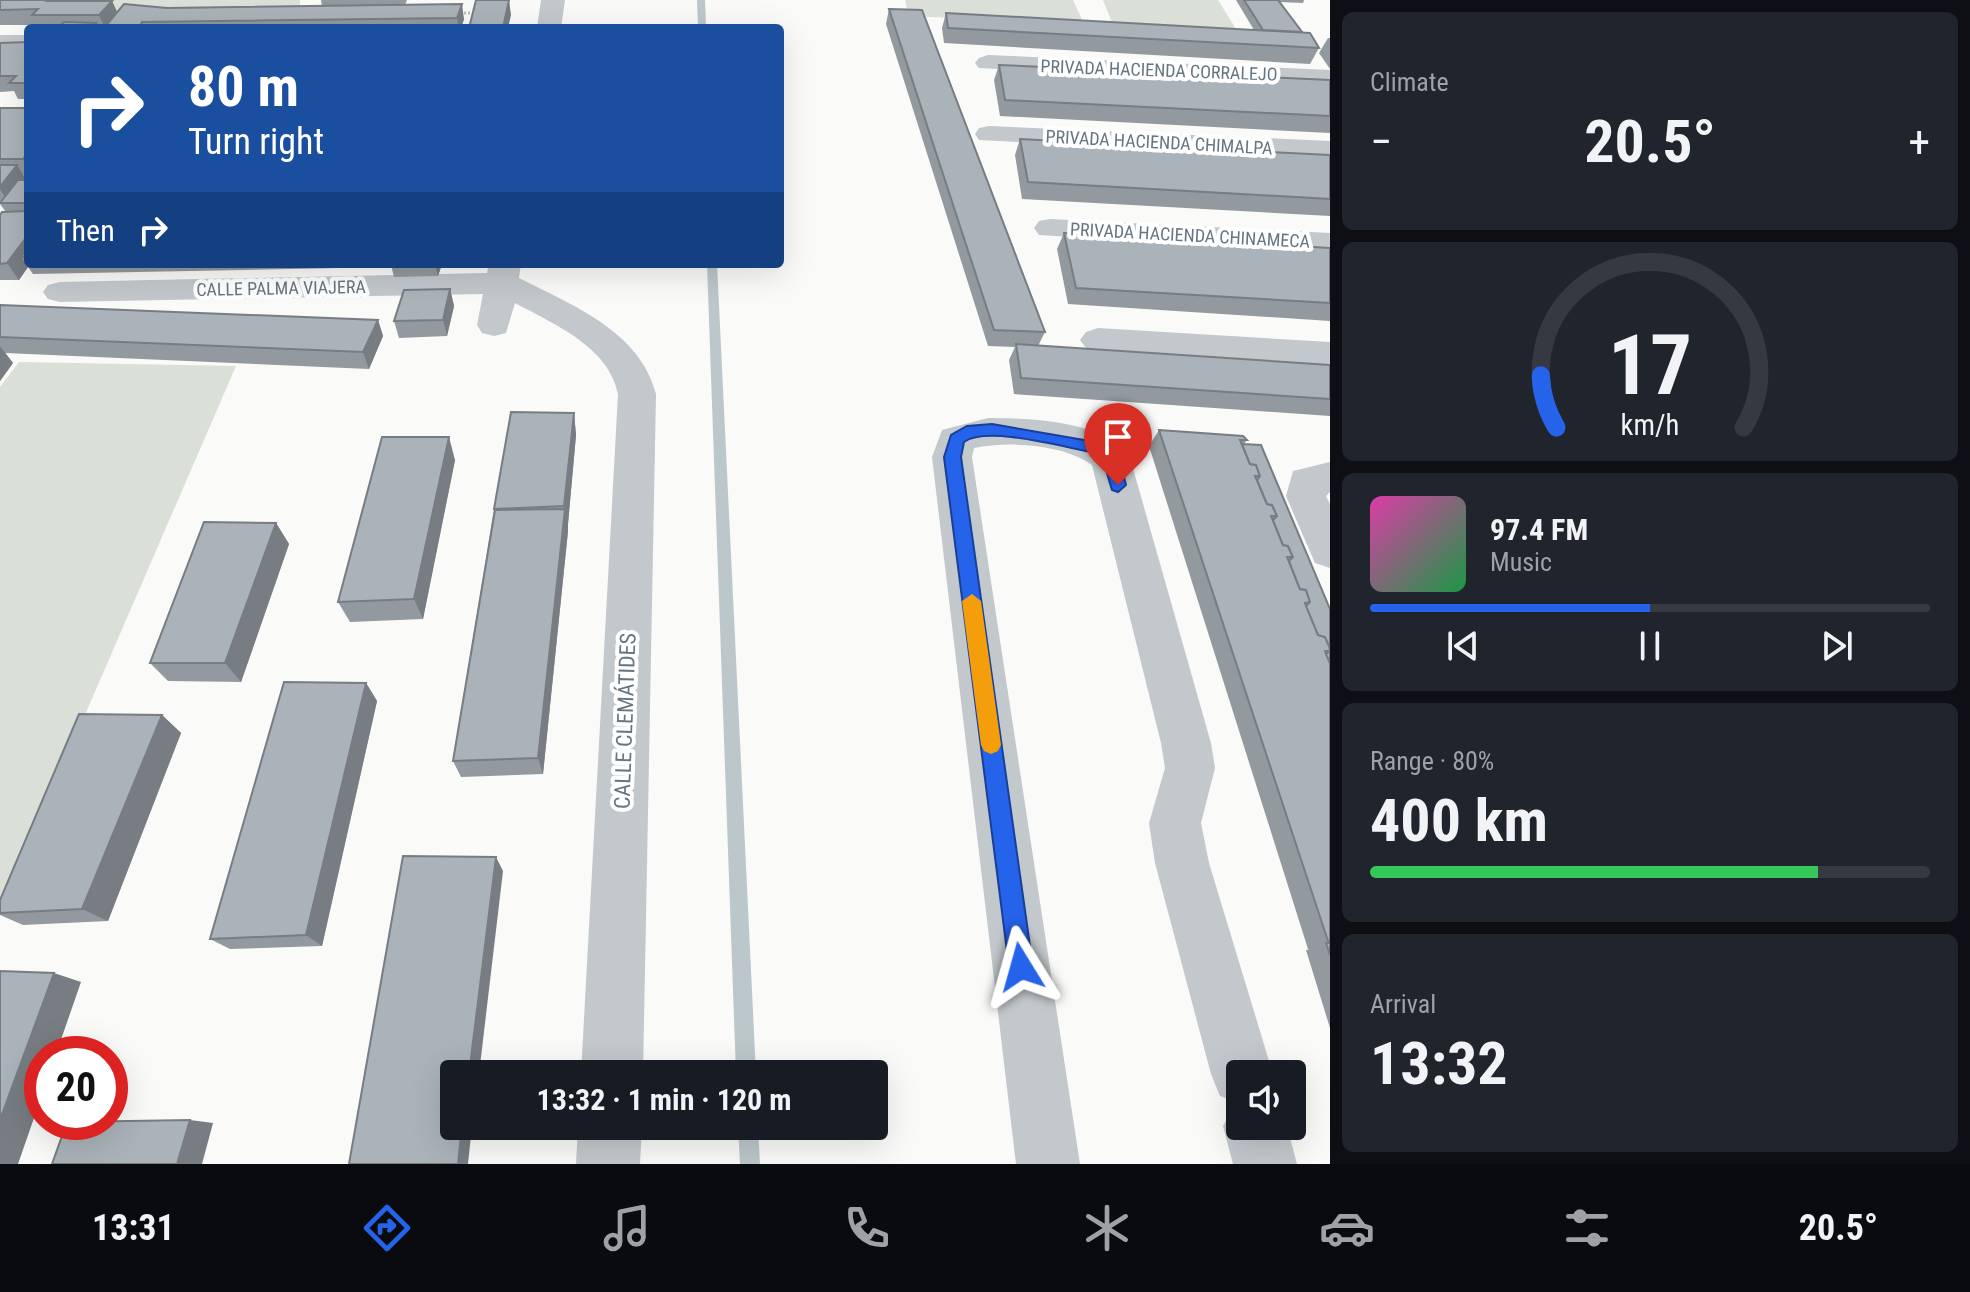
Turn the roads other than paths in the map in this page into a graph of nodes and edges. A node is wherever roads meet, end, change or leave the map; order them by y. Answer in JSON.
{"nodes":[{"id":1,"x":0,"y":42,"type":"edge"},
{"id":2,"x":24,"y":42,"type":"edge"},
{"id":3,"x":988,"y":63,"type":"dead end"},
{"id":4,"x":1330,"y":78,"type":"edge"},
{"id":5,"x":989,"y":134,"type":"dead end"},
{"id":6,"x":1330,"y":150,"type":"edge"},
{"id":7,"x":1050,"y":228,"type":"dead end"},
{"id":8,"x":1330,"y":243,"type":"edge"},
{"id":9,"x":504,"y":274,"type":"edge"},
{"id":10,"x":60,"y":292,"type":"dead end"},
{"id":11,"x":494,"y":325,"type":"dead end"},
{"id":12,"x":1098,"y":340,"type":"dead end"},
{"id":13,"x":1330,"y":354,"type":"edge"},
{"id":14,"x":1330,"y":477,"type":"edge"},
{"id":15,"x":1330,"y":551,"type":"edge"},
{"id":16,"x":613,"y":1060,"type":"edge"},
{"id":17,"x":1238,"y":1060,"type":"edge"},
{"id":18,"x":609,"y":1140,"type":"edge"},
{"id":19,"x":1259,"y":1140,"type":"edge"},
{"id":20,"x":608,"y":1164,"type":"edge"},
{"id":21,"x":1048,"y":1164,"type":"edge"},
{"id":22,"x":1265,"y":1164,"type":"edge"}],
"edges":[{"from":1,"to":2,"type":"street"},
{"from":3,"to":4,"type":"street","name":"PRIVADA HACIENDA CORRALEJO"},
{"from":5,"to":6,"type":"street","name":"PRIVADA HACIENDA CHIMALPA"},
{"from":7,"to":8,"type":"street","name":"PRIVADA HACIENDA CHINAMECA"},
{"from":9,"to":10,"type":"street","name":"CALLE PALMA VIAJERA"},
{"from":9,"to":11,"type":"street"},
{"from":9,"to":16,"type":"street","name":"CALLE CLEMÁTIDES"},
{"from":12,"to":13,"type":"street"},
{"from":14,"to":15,"type":"street"},
{"from":17,"to":21,"type":"street"},
{"from":18,"to":20,"type":"street"},
{"from":19,"to":22,"type":"street"}]}
